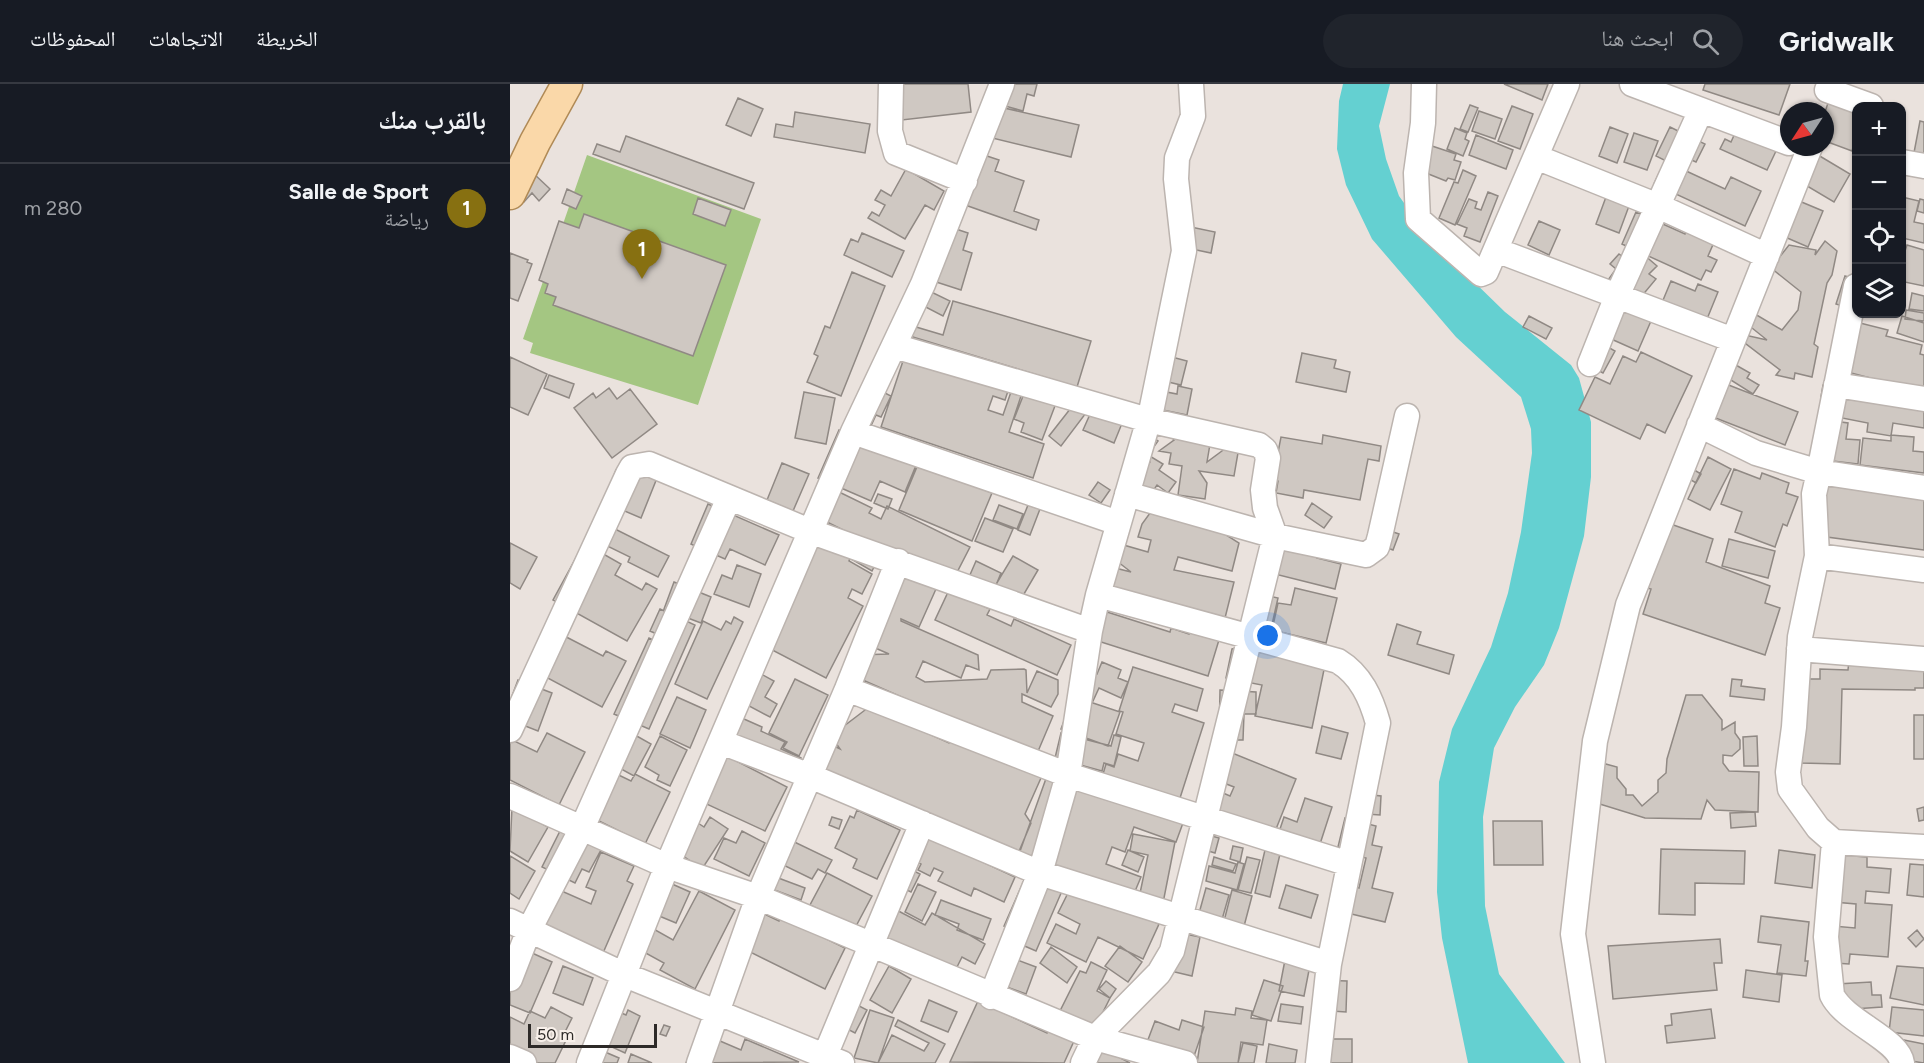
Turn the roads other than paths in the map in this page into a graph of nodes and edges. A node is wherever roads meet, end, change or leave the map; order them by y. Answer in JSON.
{"nodes":[{"id":1,"x":543,"y":84,"type":"edge"},
{"id":2,"x":567,"y":84,"type":"edge"},
{"id":3,"x":891,"y":84,"type":"edge"},
{"id":4,"x":1002,"y":84,"type":"edge"},
{"id":5,"x":1191,"y":84,"type":"edge"},
{"id":6,"x":1424,"y":84,"type":"edge"},
{"id":7,"x":1567,"y":84,"type":"edge"},
{"id":8,"x":1632,"y":84,"type":"edge"},
{"id":9,"x":1826,"y":95,"type":"edge"},
{"id":10,"x":1855,"y":102,"type":"edge"},
{"id":11,"x":1701,"y":110,"type":"junction"},
{"id":12,"x":1780,"y":139,"type":"edge"},
{"id":13,"x":510,"y":149,"type":"edge"},
{"id":14,"x":1799,"y":156,"type":"edge"},
{"id":15,"x":1536,"y":157,"type":"junction"},
{"id":16,"x":1906,"y":163,"type":"edge"},
{"id":17,"x":1924,"y":166,"type":"edge"},
{"id":18,"x":965,"y":181,"type":"junction"},
{"id":19,"x":510,"y":194,"type":"edge"},
{"id":20,"x":1658,"y":206,"type":"junction"},
{"id":21,"x":1496,"y":250,"type":"junction"},
{"id":22,"x":1767,"y":256,"type":"junction"},
{"id":23,"x":1617,"y":296,"type":"junction"},
{"id":24,"x":1852,"y":310,"type":"edge"},
{"id":25,"x":1733,"y":340,"type":"junction"},
{"id":26,"x":894,"y":346,"type":"junction"},
{"id":27,"x":1590,"y":364,"type":"dead end"},
{"id":28,"x":1836,"y":385,"type":"junction"},
{"id":29,"x":1924,"y":399,"type":"edge"},
{"id":30,"x":1407,"y":416,"type":"dead end"},
{"id":31,"x":1148,"y":420,"type":"junction"},
{"id":32,"x":1699,"y":425,"type":"junction"},
{"id":33,"x":854,"y":432,"type":"junction"},
{"id":34,"x":1819,"y":472,"type":"junction"},
{"id":35,"x":1924,"y":488,"type":"edge"},
{"id":36,"x":1127,"y":494,"type":"junction"},
{"id":37,"x":729,"y":498,"type":"junction"},
{"id":38,"x":1118,"y":523,"type":"junction"},
{"id":39,"x":812,"y":532,"type":"junction"},
{"id":40,"x":1275,"y":536,"type":"junction"},
{"id":41,"x":1817,"y":556,"type":"junction"},
{"id":42,"x":898,"y":561,"type":"junction"},
{"id":43,"x":1924,"y":570,"type":"edge"},
{"id":44,"x":1098,"y":595,"type":"junction"},
{"id":45,"x":1090,"y":631,"type":"junction"},
{"id":46,"x":1250,"y":637,"type":"junction"},
{"id":47,"x":1799,"y":649,"type":"junction"},
{"id":48,"x":1924,"y":659,"type":"edge"},
{"id":49,"x":847,"y":689,"type":"junction"},
{"id":50,"x":510,"y":730,"type":"edge"},
{"id":51,"x":721,"y":742,"type":"junction"},
{"id":52,"x":1068,"y":775,"type":"junction"},
{"id":53,"x":810,"y":776,"type":"junction"},
{"id":54,"x":510,"y":796,"type":"edge"},
{"id":55,"x":1205,"y":818,"type":"junction"},
{"id":56,"x":922,"y":823,"type":"junction"},
{"id":57,"x":583,"y":826,"type":"junction"},
{"id":58,"x":1834,"y":842,"type":"junction"},
{"id":59,"x":1924,"y":847,"type":"edge"},
{"id":60,"x":1349,"y":864,"type":"junction"},
{"id":61,"x":667,"y":866,"type":"junction"},
{"id":62,"x":1040,"y":873,"type":"junction"},
{"id":63,"x":758,"y":897,"type":"junction"},
{"id":64,"x":1181,"y":915,"type":"junction"},
{"id":65,"x":520,"y":926,"type":"edge"},
{"id":66,"x":873,"y":945,"type":"junction"},
{"id":67,"x":1329,"y":964,"type":"junction"},
{"id":68,"x":626,"y":975,"type":"junction"},
{"id":69,"x":510,"y":979,"type":"edge"},
{"id":70,"x":991,"y":997,"type":"junction"},
{"id":71,"x":719,"y":1011,"type":"junction"},
{"id":72,"x":1095,"y":1038,"type":"junction"},
{"id":73,"x":510,"y":1057,"type":"edge"},
{"id":74,"x":830,"y":1061,"type":"edge"},
{"id":75,"x":524,"y":1063,"type":"edge"},
{"id":76,"x":589,"y":1063,"type":"edge"},
{"id":77,"x":699,"y":1063,"type":"edge"},
{"id":78,"x":1083,"y":1063,"type":"edge"},
{"id":79,"x":1185,"y":1063,"type":"edge"},
{"id":80,"x":1318,"y":1063,"type":"edge"},
{"id":81,"x":1593,"y":1063,"type":"edge"},
{"id":82,"x":1902,"y":1063,"type":"edge"}],
"edges":[{"from":1,"to":13,"type":"main road"},
{"from":2,"to":19,"type":"main road"},
{"from":3,"to":18,"type":"street"},
{"from":4,"to":18,"type":"street"},
{"from":5,"to":31,"type":"street"},
{"from":6,"to":21,"type":"street"},
{"from":7,"to":15,"type":"street"},
{"from":8,"to":11,"type":"street"},
{"from":9,"to":10,"type":"street"},
{"from":11,"to":12,"type":"street"},
{"from":11,"to":20,"type":"street"},
{"from":14,"to":22,"type":"street"},
{"from":15,"to":20,"type":"street"},
{"from":15,"to":21,"type":"street"},
{"from":16,"to":17,"type":"street"},
{"from":18,"to":26,"type":"street"},
{"from":20,"to":22,"type":"street"},
{"from":20,"to":23,"type":"street"},
{"from":21,"to":23,"type":"street"},
{"from":22,"to":25,"type":"street"},
{"from":23,"to":25,"type":"street"},
{"from":23,"to":27,"type":"street"},
{"from":24,"to":28,"type":"street"},
{"from":25,"to":32,"type":"street"},
{"from":26,"to":31,"type":"street"},
{"from":26,"to":33,"type":"street"},
{"from":28,"to":29,"type":"street"},
{"from":28,"to":34,"type":"street"},
{"from":30,"to":40,"type":"street"},
{"from":31,"to":36,"type":"street"},
{"from":31,"to":40,"type":"street"},
{"from":32,"to":34,"type":"street"},
{"from":32,"to":81,"type":"street"},
{"from":33,"to":38,"type":"street"},
{"from":33,"to":39,"type":"street"},
{"from":34,"to":35,"type":"street"},
{"from":34,"to":41,"type":"street"},
{"from":36,"to":38,"type":"street"},
{"from":36,"to":40,"type":"street"},
{"from":37,"to":39,"type":"street"},
{"from":37,"to":50,"type":"street"},
{"from":37,"to":57,"type":"street"},
{"from":38,"to":44,"type":"street"},
{"from":39,"to":42,"type":"street"},
{"from":39,"to":51,"type":"street"},
{"from":40,"to":46,"type":"street"},
{"from":41,"to":43,"type":"street"},
{"from":41,"to":47,"type":"street"},
{"from":42,"to":45,"type":"street"},
{"from":42,"to":49,"type":"street"},
{"from":44,"to":45,"type":"street"},
{"from":44,"to":46,"type":"street"},
{"from":45,"to":52,"type":"street"},
{"from":46,"to":55,"type":"street"},
{"from":46,"to":60,"type":"street"},
{"from":47,"to":48,"type":"street"},
{"from":47,"to":58,"type":"street"},
{"from":49,"to":52,"type":"street"},
{"from":49,"to":53,"type":"street"},
{"from":51,"to":53,"type":"street"},
{"from":51,"to":61,"type":"street"},
{"from":52,"to":55,"type":"street"},
{"from":52,"to":62,"type":"street"},
{"from":53,"to":56,"type":"street"},
{"from":53,"to":63,"type":"street"},
{"from":54,"to":57,"type":"street"},
{"from":55,"to":60,"type":"street"},
{"from":55,"to":64,"type":"street"},
{"from":56,"to":62,"type":"street"},
{"from":56,"to":66,"type":"street"},
{"from":57,"to":61,"type":"street"},
{"from":57,"to":65,"type":"street"},
{"from":58,"to":59,"type":"street"},
{"from":58,"to":82,"type":"street"},
{"from":60,"to":67,"type":"street"},
{"from":61,"to":63,"type":"street"},
{"from":61,"to":68,"type":"street"},
{"from":62,"to":64,"type":"street"},
{"from":62,"to":70,"type":"street"},
{"from":63,"to":66,"type":"street"},
{"from":63,"to":71,"type":"street"},
{"from":64,"to":67,"type":"street"},
{"from":64,"to":72,"type":"street"},
{"from":65,"to":68,"type":"street"},
{"from":65,"to":69,"type":"street"},
{"from":66,"to":70,"type":"street"},
{"from":66,"to":74,"type":"street"},
{"from":67,"to":80,"type":"street"},
{"from":68,"to":71,"type":"street"},
{"from":68,"to":76,"type":"street"},
{"from":70,"to":72,"type":"street"},
{"from":71,"to":74,"type":"street"},
{"from":71,"to":77,"type":"street"},
{"from":72,"to":78,"type":"street"},
{"from":72,"to":79,"type":"street"},
{"from":73,"to":75,"type":"street"}]}
